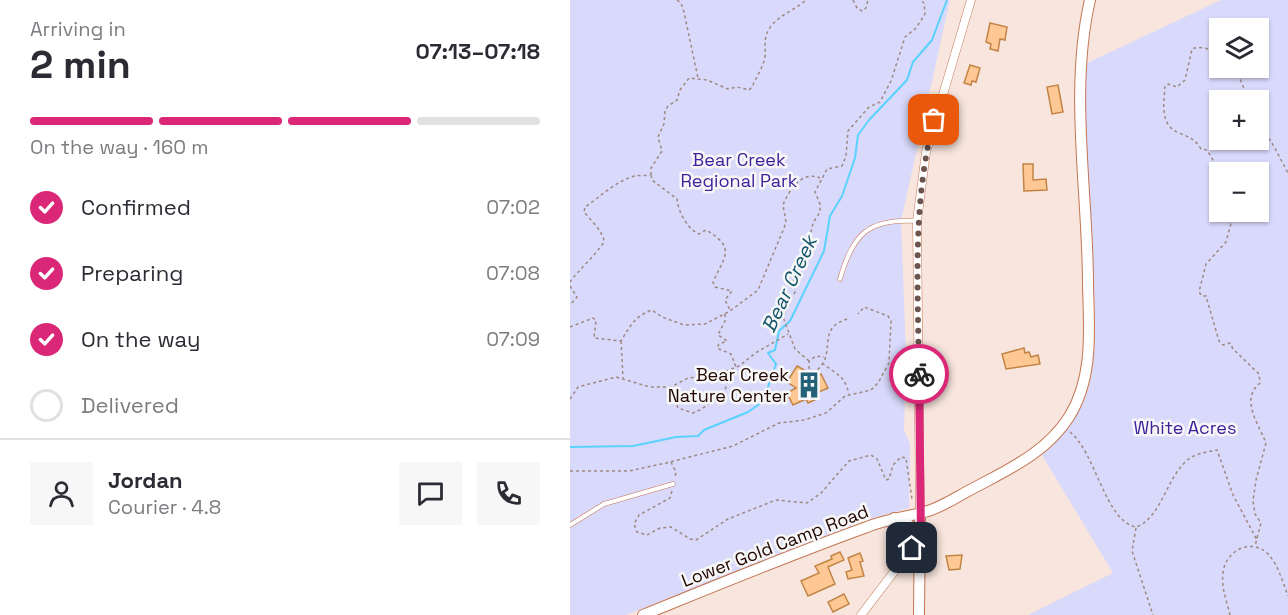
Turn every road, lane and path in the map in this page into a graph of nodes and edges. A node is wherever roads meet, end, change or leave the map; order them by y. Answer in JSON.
{"nodes":[{"id":1,"x":677,"y":0,"type":"edge"},
{"id":2,"x":806,"y":0,"type":"edge"},
{"id":3,"x":853,"y":0,"type":"edge"},
{"id":4,"x":868,"y":0,"type":"edge"},
{"id":5,"x":920,"y":0,"type":"edge"},
{"id":6,"x":971,"y":0,"type":"edge"},
{"id":7,"x":1090,"y":0,"type":"edge"},
{"id":8,"x":1209,"y":51,"type":"edge"},
{"id":9,"x":698,"y":79,"type":"junction"},
{"id":10,"x":1269,"y":139,"type":"edge"},
{"id":11,"x":1214,"y":162,"type":"edge"},
{"id":12,"x":1288,"y":172,"type":"edge"},
{"id":13,"x":651,"y":175,"type":"junction"},
{"id":14,"x":821,"y":178,"type":"junction"},
{"id":15,"x":917,"y":221,"type":"junction"},
{"id":16,"x":1231,"y":222,"type":"edge"},
{"id":17,"x":840,"y":279,"type":"dead end"},
{"id":18,"x":570,"y":282,"type":"edge"},
{"id":19,"x":570,"y":286,"type":"edge"},
{"id":20,"x":570,"y":304,"type":"edge"},
{"id":21,"x":730,"y":311,"type":"junction"},
{"id":22,"x":725,"y":314,"type":"junction"},
{"id":23,"x":858,"y":314,"type":"dead end"},
{"id":24,"x":848,"y":319,"type":"dead end"},
{"id":25,"x":570,"y":327,"type":"edge"},
{"id":26,"x":789,"y":334,"type":"junction"},
{"id":27,"x":621,"y":341,"type":"junction"},
{"id":28,"x":825,"y":357,"type":"junction"},
{"id":29,"x":809,"y":361,"type":"junction"},
{"id":30,"x":822,"y":363,"type":"junction"},
{"id":31,"x":736,"y":368,"type":"junction"},
{"id":32,"x":731,"y":369,"type":"junction"},
{"id":33,"x":814,"y":373,"type":"junction"},
{"id":34,"x":809,"y":378,"type":"dead end"},
{"id":35,"x":623,"y":379,"type":"junction"},
{"id":36,"x":670,"y":387,"type":"junction"},
{"id":37,"x":850,"y":395,"type":"junction"},
{"id":38,"x":570,"y":399,"type":"edge"},
{"id":39,"x":1062,"y":426,"type":"junction"},
{"id":40,"x":671,"y":462,"type":"junction"},
{"id":41,"x":570,"y":471,"type":"edge"},
{"id":42,"x":673,"y":484,"type":"junction"},
{"id":43,"x":920,"y":509,"type":"junction"},
{"id":44,"x":893,"y":518,"type":"junction"},
{"id":45,"x":570,"y":525,"type":"edge"},
{"id":46,"x":1136,"y":527,"type":"junction"},
{"id":47,"x":921,"y":537,"type":"junction"},
{"id":48,"x":1257,"y":540,"type":"junction"},
{"id":49,"x":1255,"y":546,"type":"junction"},
{"id":50,"x":1288,"y":596,"type":"edge"},
{"id":51,"x":643,"y":615,"type":"edge"},
{"id":52,"x":861,"y":615,"type":"edge"},
{"id":53,"x":919,"y":615,"type":"edge"},
{"id":54,"x":1153,"y":615,"type":"edge"},
{"id":55,"x":1230,"y":615,"type":"edge"}],
"edges":[{"from":1,"to":9,"type":"path"},
{"from":2,"to":9,"type":"path"},
{"from":3,"to":4,"type":"path"},
{"from":5,"to":14,"type":"path"},
{"from":6,"to":15,"type":"street"},
{"from":7,"to":39,"type":"street","name":"Lower Gold Camp Road"},
{"from":8,"to":11,"type":"path"},
{"from":9,"to":13,"type":"path"},
{"from":10,"to":12,"type":"path"},
{"from":13,"to":18,"type":"path"},
{"from":13,"to":21,"type":"path"},
{"from":14,"to":21,"type":"path"},
{"from":14,"to":26,"type":"path"},
{"from":15,"to":17,"type":"lane"},
{"from":15,"to":43,"type":"street"},
{"from":16,"to":48,"type":"path"},
{"from":19,"to":20,"type":"path"},
{"from":21,"to":22,"type":"path"},
{"from":22,"to":27,"type":"path"},
{"from":22,"to":31,"type":"path"},
{"from":23,"to":37,"type":"path"},
{"from":24,"to":28,"type":"path"},
{"from":25,"to":27,"type":"path"},
{"from":26,"to":29,"type":"path"},
{"from":26,"to":31,"type":"path"},
{"from":27,"to":35,"type":"path"},
{"from":28,"to":29,"type":"path"},
{"from":28,"to":30,"type":"path"},
{"from":29,"to":33,"type":"path"},
{"from":30,"to":33,"type":"path"},
{"from":30,"to":37,"type":"path"},
{"from":31,"to":32,"type":"path"},
{"from":32,"to":36,"type":"path"},
{"from":32,"to":36,"type":"path"},
{"from":33,"to":34,"type":"path"},
{"from":35,"to":36,"type":"path"},
{"from":35,"to":38,"type":"path"},
{"from":37,"to":40,"type":"path"},
{"from":39,"to":43,"type":"street","name":"Lower Gold Camp Road"},
{"from":39,"to":46,"type":"path"},
{"from":40,"to":41,"type":"path"},
{"from":40,"to":42,"type":"path"},
{"from":42,"to":43,"type":"path"},
{"from":42,"to":45,"type":"lane"},
{"from":43,"to":44,"type":"street","name":"Lower Gold Camp Road"},
{"from":43,"to":47,"type":"street"},
{"from":44,"to":47,"type":"street"},
{"from":44,"to":51,"type":"street","name":"Lower Gold Camp Road"},
{"from":46,"to":48,"type":"path"},
{"from":46,"to":54,"type":"path"},
{"from":47,"to":52,"type":"street"},
{"from":47,"to":53,"type":"street"},
{"from":48,"to":49,"type":"path"},
{"from":49,"to":50,"type":"path"},
{"from":49,"to":55,"type":"path"}]}
